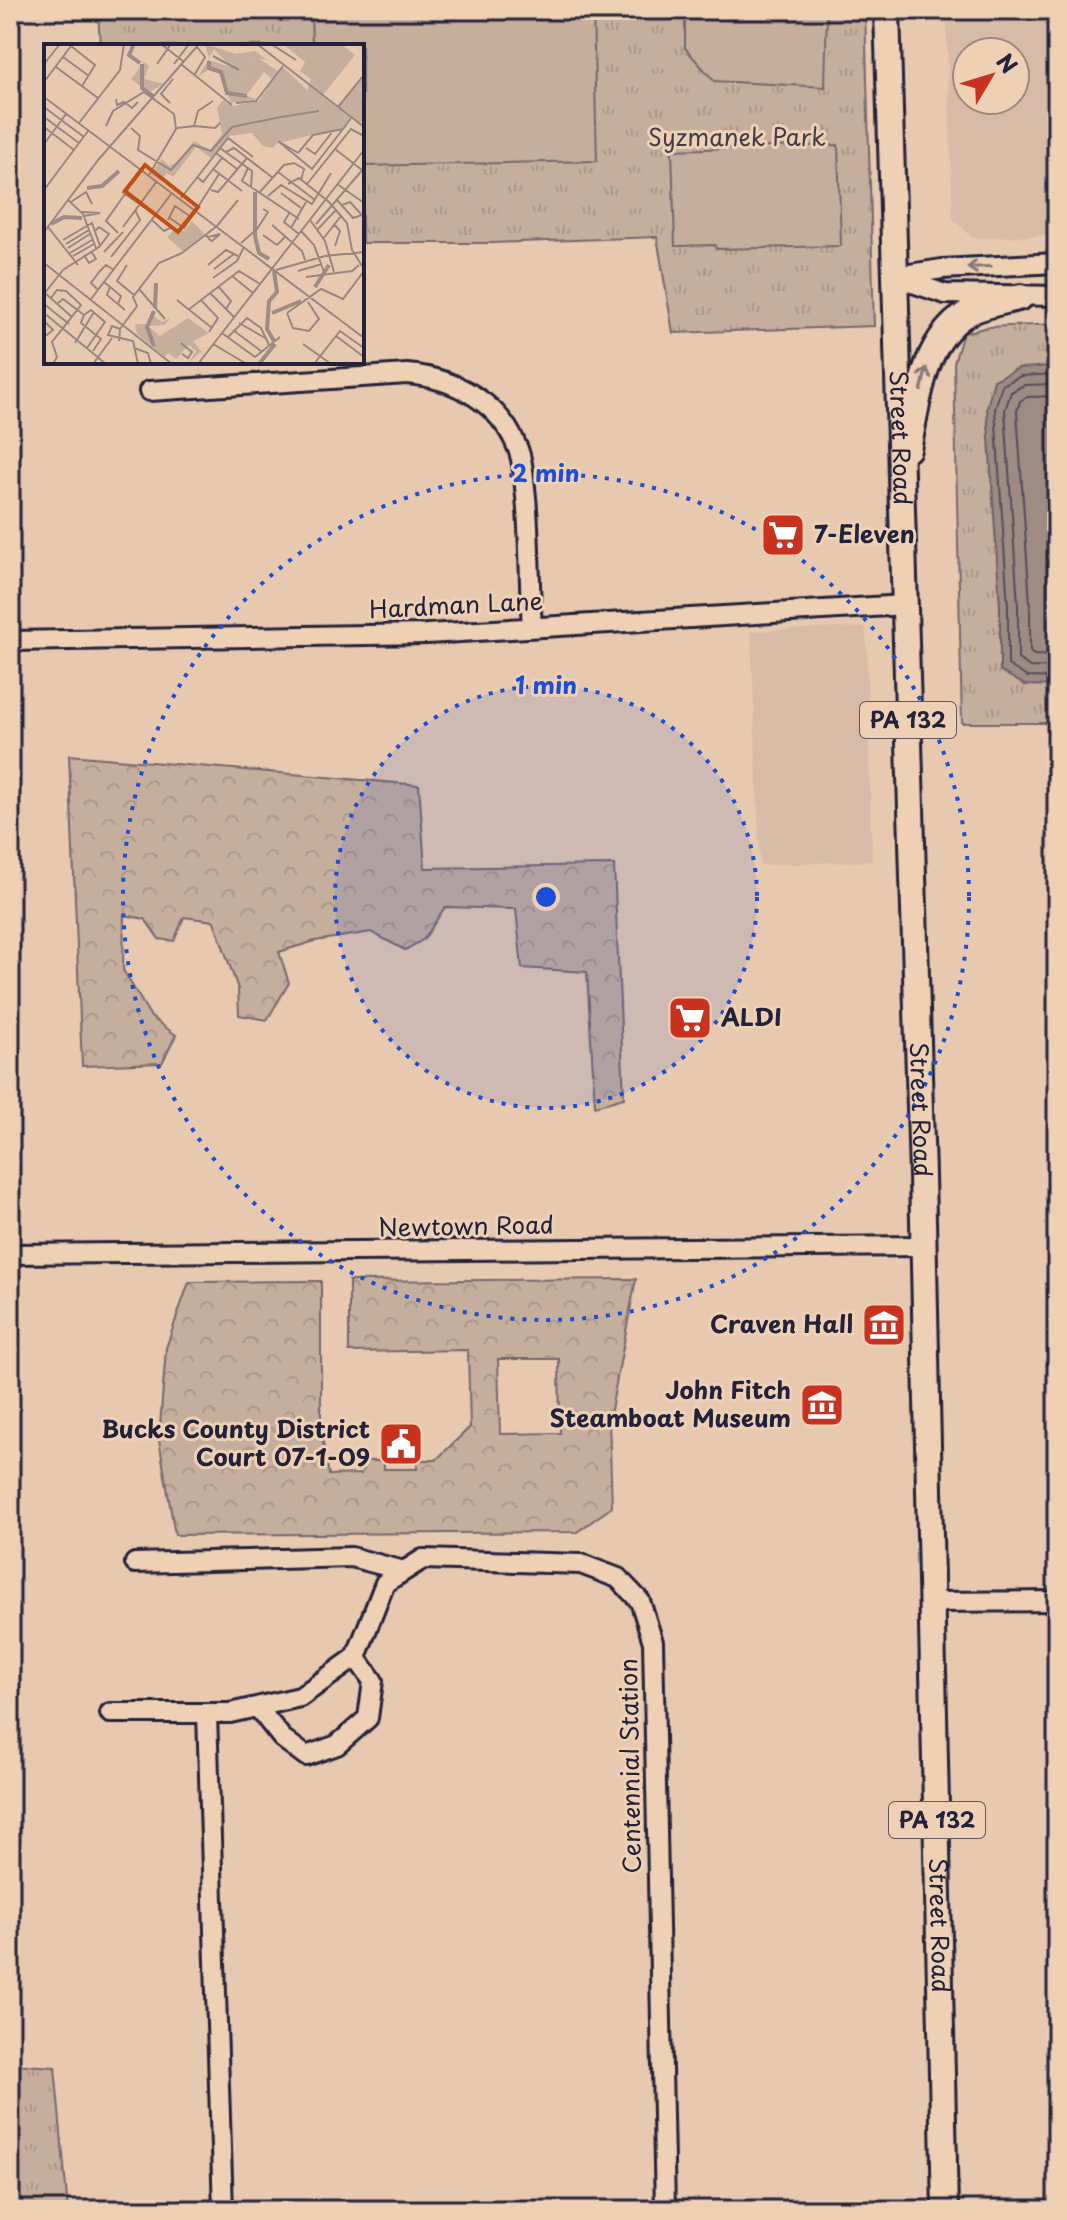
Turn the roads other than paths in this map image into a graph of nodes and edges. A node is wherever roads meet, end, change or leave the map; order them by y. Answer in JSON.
{"nodes":[{"id":1,"x":887,"y":10,"type":"edge"},
{"id":2,"x":1057,"y":263,"type":"edge"},
{"id":3,"x":895,"y":277,"type":"junction"},
{"id":4,"x":1057,"y":296,"type":"edge"},
{"id":5,"x":1021,"y":297,"type":"junction"},
{"id":6,"x":149,"y":391,"type":"dead end"},
{"id":7,"x":901,"y":483,"type":"junction"},
{"id":8,"x":905,"y":605,"type":"junction"},
{"id":9,"x":532,"y":627,"type":"junction"},
{"id":10,"x":10,"y":641,"type":"edge"},
{"id":11,"x":923,"y":1246,"type":"junction"},
{"id":12,"x":10,"y":1254,"type":"edge"},
{"id":13,"x":135,"y":1563,"type":"dead end"},
{"id":14,"x":404,"y":1571,"type":"junction"},
{"id":15,"x":1057,"y":1601,"type":"edge"},
{"id":16,"x":932,"y":1602,"type":"junction"},
{"id":17,"x":356,"y":1657,"type":"junction"},
{"id":18,"x":258,"y":1708,"type":"junction"},
{"id":19,"x":110,"y":1713,"type":"dead end"},
{"id":20,"x":207,"y":1714,"type":"junction"},
{"id":21,"x":223,"y":2210,"type":"edge"},
{"id":22,"x":665,"y":2210,"type":"edge"},
{"id":23,"x":945,"y":2210,"type":"edge"}],
"edges":[{"from":1,"to":3,"type":"main road","name":"Street Road","number":"PA 132"},
{"from":2,"to":3,"type":"street","one_way":true},
{"from":3,"to":5,"type":"street"},
{"from":3,"to":7,"type":"main road","name":"Street Road","number":"PA 132"},
{"from":4,"to":5,"type":"street"},
{"from":7,"to":5,"type":"main road","one_way":true},
{"from":6,"to":9,"type":"street"},
{"from":7,"to":8,"type":"main road","name":"Street Road","number":"PA 132"},
{"from":8,"to":9,"type":"street","name":"Hardman Lane"},
{"from":8,"to":11,"type":"main road","name":"Street Road","number":"PA 132"},
{"from":9,"to":10,"type":"street","name":"Hardman Lane"},
{"from":11,"to":12,"type":"street","name":"Newtown Road"},
{"from":11,"to":16,"type":"main road","name":"Street Road","number":"PA 132"},
{"from":13,"to":14,"type":"street"},
{"from":14,"to":17,"type":"street"},
{"from":14,"to":22,"type":"street","name":"Centennial Station"},
{"from":15,"to":16,"type":"street"},
{"from":16,"to":23,"type":"main road","name":"Street Road","number":"PA 132"},
{"from":17,"to":18,"type":"street"},
{"from":17,"to":18,"type":"street"},
{"from":18,"to":20,"type":"street"},
{"from":19,"to":20,"type":"street"},
{"from":20,"to":21,"type":"street"}]}
